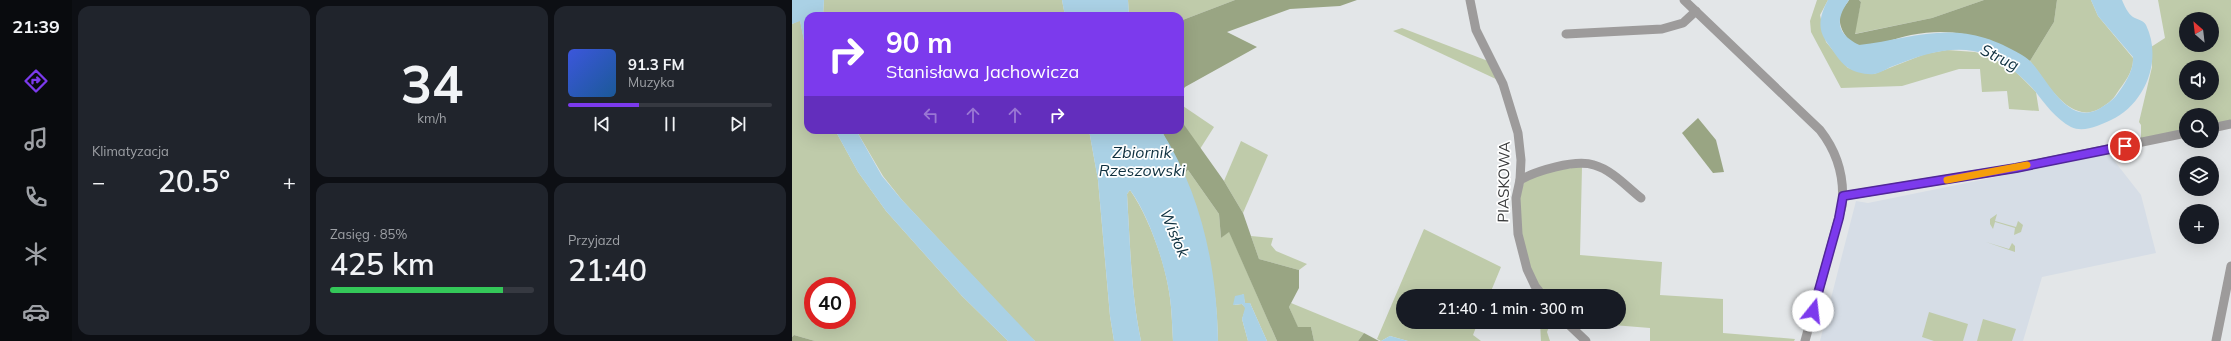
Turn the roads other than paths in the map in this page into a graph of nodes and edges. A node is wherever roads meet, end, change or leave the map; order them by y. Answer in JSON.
{"nodes":[{"id":1,"x":1470,"y":0,"type":"edge"},
{"id":2,"x":1684,"y":0,"type":"edge"},
{"id":3,"x":1696,"y":11,"type":"junction"},
{"id":4,"x":1566,"y":34,"type":"dead end"},
{"id":5,"x":2231,"y":124,"type":"edge"},
{"id":6,"x":2219,"y":127,"type":"edge"},
{"id":7,"x":2179,"y":134,"type":"edge"},
{"id":8,"x":1520,"y":180,"type":"junction"},
{"id":9,"x":1843,"y":196,"type":"junction"},
{"id":10,"x":1641,"y":198,"type":"dead end"},
{"id":11,"x":2231,"y":266,"type":"edge"},
{"id":12,"x":1537,"y":289,"type":"edge"},
{"id":13,"x":1573,"y":329,"type":"edge"},
{"id":14,"x":1586,"y":341,"type":"edge"},
{"id":15,"x":1805,"y":341,"type":"edge"},
{"id":16,"x":2216,"y":341,"type":"edge"}],
"edges":[{"from":1,"to":8,"type":"street","name":"PIASKOWA"},
{"from":2,"to":3,"type":"street"},
{"from":3,"to":4,"type":"street"},
{"from":3,"to":9,"type":"street"},
{"from":5,"to":6,"type":"street"},
{"from":7,"to":9,"type":"street"},
{"from":8,"to":10,"type":"street"},
{"from":8,"to":12,"type":"street","name":"PIASKOWA"},
{"from":9,"to":15,"type":"street"},
{"from":11,"to":16,"type":"street"},
{"from":13,"to":14,"type":"street"}]}
